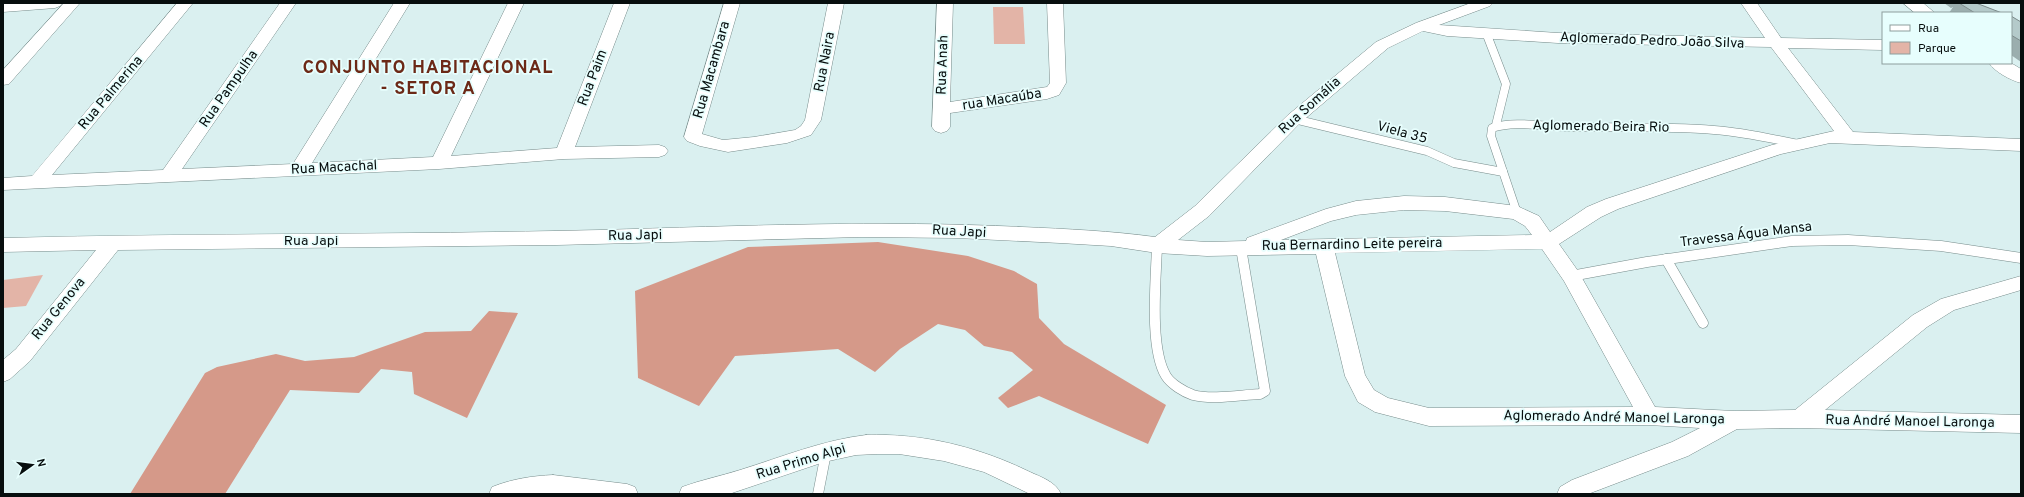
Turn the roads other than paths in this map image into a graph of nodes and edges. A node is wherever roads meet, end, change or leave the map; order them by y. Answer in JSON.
{"nodes":[{"id":1,"x":55,"y":3,"type":"edge"},
{"id":2,"x":72,"y":3,"type":"edge"},
{"id":3,"x":185,"y":3,"type":"edge"},
{"id":4,"x":288,"y":3,"type":"edge"},
{"id":5,"x":402,"y":3,"type":"edge"},
{"id":6,"x":516,"y":3,"type":"edge"},
{"id":7,"x":622,"y":3,"type":"edge"},
{"id":8,"x":732,"y":3,"type":"edge"},
{"id":9,"x":836,"y":3,"type":"edge"},
{"id":10,"x":945,"y":3,"type":"edge"},
{"id":11,"x":1055,"y":3,"type":"edge"},
{"id":12,"x":1485,"y":3,"type":"edge"},
{"id":13,"x":1749,"y":3,"type":"edge"},
{"id":14,"x":1912,"y":3,"type":"edge"},
{"id":15,"x":3,"y":7,"type":"edge"},
{"id":16,"x":1925,"y":12,"type":"edge"},
{"id":17,"x":1421,"y":26,"type":"junction"},
{"id":18,"x":1487,"y":34,"type":"junction"},
{"id":19,"x":1777,"y":44,"type":"junction"},
{"id":20,"x":1882,"y":45,"type":"edge"},
{"id":21,"x":2000,"y":64,"type":"edge"},
{"id":22,"x":2021,"y":77,"type":"edge"},
{"id":23,"x":3,"y":80,"type":"edge"},
{"id":24,"x":942,"y":109,"type":"junction"},
{"id":25,"x":1294,"y":119,"type":"junction"},
{"id":26,"x":813,"y":120,"type":"joint"},
{"id":27,"x":1496,"y":125,"type":"junction"},
{"id":28,"x":941,"y":127,"type":"dead end"},
{"id":29,"x":1846,"y":136,"type":"junction"},
{"id":30,"x":1798,"y":144,"type":"junction"},
{"id":31,"x":2021,"y":145,"type":"edge"},
{"id":32,"x":658,"y":151,"type":"dead end"},
{"id":33,"x":564,"y":153,"type":"junction"},
{"id":34,"x":439,"y":163,"type":"junction"},
{"id":35,"x":299,"y":169,"type":"junction"},
{"id":36,"x":1503,"y":172,"type":"junction"},
{"id":37,"x":169,"y":175,"type":"junction"},
{"id":38,"x":36,"y":183,"type":"junction"},
{"id":39,"x":5,"y":186,"type":"edge"},
{"id":40,"x":1517,"y":212,"type":"junction"},
{"id":41,"x":113,"y":242,"type":"junction"},
{"id":42,"x":1548,"y":242,"type":"junction"},
{"id":43,"x":3,"y":245,"type":"edge"},
{"id":44,"x":1157,"y":246,"type":"junction"},
{"id":45,"x":1324,"y":246,"type":"junction"},
{"id":46,"x":1241,"y":248,"type":"junction"},
{"id":47,"x":2021,"y":258,"type":"edge"},
{"id":48,"x":1666,"y":259,"type":"junction"},
{"id":49,"x":1571,"y":276,"type":"junction"},
{"id":50,"x":2021,"y":283,"type":"edge"},
{"id":51,"x":1703,"y":324,"type":"dead end"},
{"id":52,"x":3,"y":373,"type":"edge"},
{"id":53,"x":1649,"y":416,"type":"junction"},
{"id":54,"x":1799,"y":419,"type":"junction"},
{"id":55,"x":1734,"y":420,"type":"junction"},
{"id":56,"x":2021,"y":424,"type":"edge"},
{"id":57,"x":826,"y":453,"type":"junction"},
{"id":58,"x":500,"y":494,"type":"edge"},
{"id":59,"x":627,"y":494,"type":"edge"},
{"id":60,"x":690,"y":494,"type":"edge"},
{"id":61,"x":818,"y":494,"type":"edge"},
{"id":62,"x":1050,"y":494,"type":"edge"},
{"id":63,"x":1568,"y":494,"type":"edge"}],
"edges":[{"from":1,"to":15,"type":"street"},
{"from":2,"to":23,"type":"street"},
{"from":3,"to":38,"type":"street","name":"Rua Palmerina"},
{"from":4,"to":37,"type":"street","name":"Rua Pampulha"},
{"from":5,"to":35,"type":"street"},
{"from":6,"to":34,"type":"street"},
{"from":7,"to":33,"type":"street","name":"Rua Paim"},
{"from":8,"to":26,"type":"street","name":"Rua Macambara"},
{"from":9,"to":26,"type":"street","name":"Rua Naira"},
{"from":10,"to":24,"type":"street","name":"Rua Anah"},
{"from":11,"to":24,"type":"street","name":"rua Macaúba"},
{"from":12,"to":17,"type":"street","name":"Rua Somália"},
{"from":13,"to":19,"type":"street"},
{"from":14,"to":16,"type":"main road"},
{"from":17,"to":18,"type":"street","name":"Aglomerado Pedro João Silva"},
{"from":17,"to":25,"type":"street","name":"Rua Somália"},
{"from":18,"to":19,"type":"street","name":"Aglomerado Pedro João Silva"},
{"from":18,"to":27,"type":"lane"},
{"from":19,"to":20,"type":"street","name":"Aglomerado Pedro João Silva"},
{"from":19,"to":29,"type":"street"},
{"from":21,"to":22,"type":"main road"},
{"from":24,"to":28,"type":"street","name":"Rua Anah"},
{"from":25,"to":36,"type":"lane","name":"Viela 35"},
{"from":25,"to":44,"type":"street","name":"Rua Somália"},
{"from":27,"to":30,"type":"lane","name":"Aglomerado Beira Rio"},
{"from":27,"to":36,"type":"lane"},
{"from":29,"to":30,"type":"street","name":"Aglomerado Beira Rio"},
{"from":29,"to":31,"type":"street","name":"Aglomerado Beira Rio"},
{"from":30,"to":42,"type":"street","name":"Aglomerado Beira Rio"},
{"from":32,"to":33,"type":"street","name":"Rua Macachal"},
{"from":33,"to":34,"type":"street","name":"Rua Macachal"},
{"from":34,"to":35,"type":"street","name":"Rua Macachal"},
{"from":35,"to":37,"type":"street","name":"Rua Macachal"},
{"from":36,"to":40,"type":"lane"},
{"from":37,"to":38,"type":"street","name":"Rua Macachal"},
{"from":38,"to":39,"type":"street","name":"Rua Macachal"},
{"from":40,"to":42,"type":"street"},
{"from":40,"to":46,"type":"street"},
{"from":41,"to":43,"type":"street","name":"Rua Japi"},
{"from":41,"to":44,"type":"street","name":"Rua Japi"},
{"from":41,"to":52,"type":"street","name":"Rua Genova"},
{"from":42,"to":45,"type":"street","name":"Rua Bernardino Leite pereira"},
{"from":42,"to":49,"type":"street"},
{"from":44,"to":46,"type":"street","name":"Rua Bernardino Leite pereira"},
{"from":44,"to":46,"type":"lane"},
{"from":45,"to":46,"type":"street","name":"Rua Bernardino Leite pereira"},
{"from":45,"to":53,"type":"street","name":"Aglomerado André Manoel Laronga"},
{"from":47,"to":48,"type":"lane","name":"Travessa Água Mansa"},
{"from":48,"to":49,"type":"lane","name":"Travessa Água Mansa"},
{"from":48,"to":51,"type":"lane"},
{"from":49,"to":53,"type":"street"},
{"from":50,"to":54,"type":"street"},
{"from":53,"to":55,"type":"street","name":"Aglomerado André Manoel Laronga"},
{"from":54,"to":55,"type":"street","name":"Aglomerado André Manoel Laronga"},
{"from":54,"to":56,"type":"street","name":"Rua André Manoel Laronga"},
{"from":55,"to":63,"type":"street"},
{"from":57,"to":60,"type":"street","name":"Rua Primo Alpi"},
{"from":57,"to":61,"type":"lane"},
{"from":57,"to":62,"type":"street","name":"Rua Primo Alpi"},
{"from":58,"to":59,"type":"street"}]}
